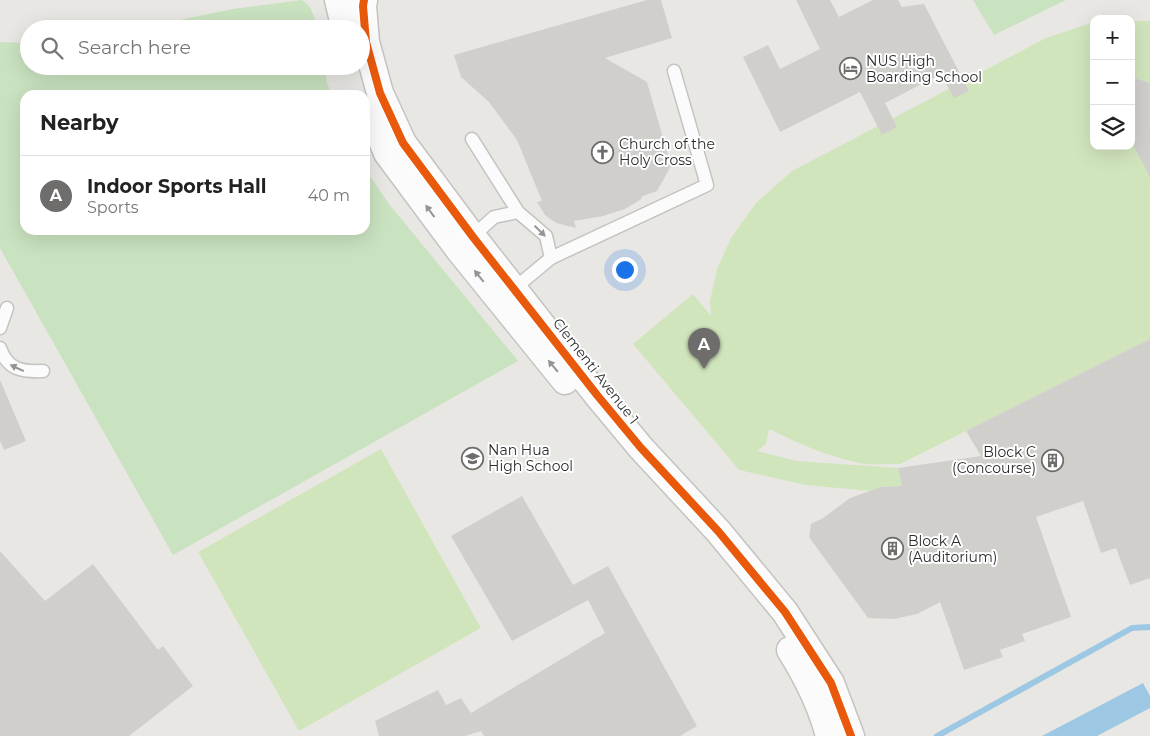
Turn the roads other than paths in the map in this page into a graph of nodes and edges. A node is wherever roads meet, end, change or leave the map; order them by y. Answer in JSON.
{"nodes":[{"id":1,"x":338,"y":0,"type":"edge"},
{"id":2,"x":364,"y":0,"type":"edge"},
{"id":3,"x":343,"y":20,"type":"edge"},
{"id":4,"x":364,"y":20,"type":"edge"},
{"id":5,"x":370,"y":57,"type":"edge"},
{"id":6,"x":674,"y":71,"type":"dead end"},
{"id":7,"x":357,"y":75,"type":"edge"},
{"id":8,"x":362,"y":90,"type":"edge"},
{"id":9,"x":370,"y":112,"type":"edge"},
{"id":10,"x":472,"y":139,"type":"dead end"},
{"id":11,"x":518,"y":212,"type":"junction"},
{"id":12,"x":466,"y":244,"type":"junction"},
{"id":13,"x":551,"y":258,"type":"junction"},
{"id":14,"x":507,"y":295,"type":"junction"},
{"id":15,"x":7,"y":308,"type":"dead end"},
{"id":16,"x":0,"y":328,"type":"edge"},
{"id":17,"x":0,"y":348,"type":"edge"},
{"id":18,"x":43,"y":371,"type":"dead end"},
{"id":19,"x":838,"y":729,"type":"edge"}],
"edges":[{"from":1,"to":3,"type":"street"},
{"from":2,"to":4,"type":"street","name":"Clementi Avenue 1"},
{"from":5,"to":12,"type":"street","name":"Clementi Avenue 1"},
{"from":6,"to":13,"type":"lane"},
{"from":7,"to":8,"type":"street"},
{"from":12,"to":9,"type":"street","name":"Clementi Avenue 1","one_way":true},
{"from":10,"to":11,"type":"lane"},
{"from":11,"to":12,"type":"lane"},
{"from":11,"to":13,"type":"lane","one_way":true},
{"from":12,"to":14,"type":"street","name":"Clementi Avenue 1"},
{"from":13,"to":14,"type":"lane"},
{"from":14,"to":19,"type":"street","name":"Clementi Avenue 1"},
{"from":15,"to":16,"type":"lane"},
{"from":18,"to":17,"type":"lane","one_way":true}]}
